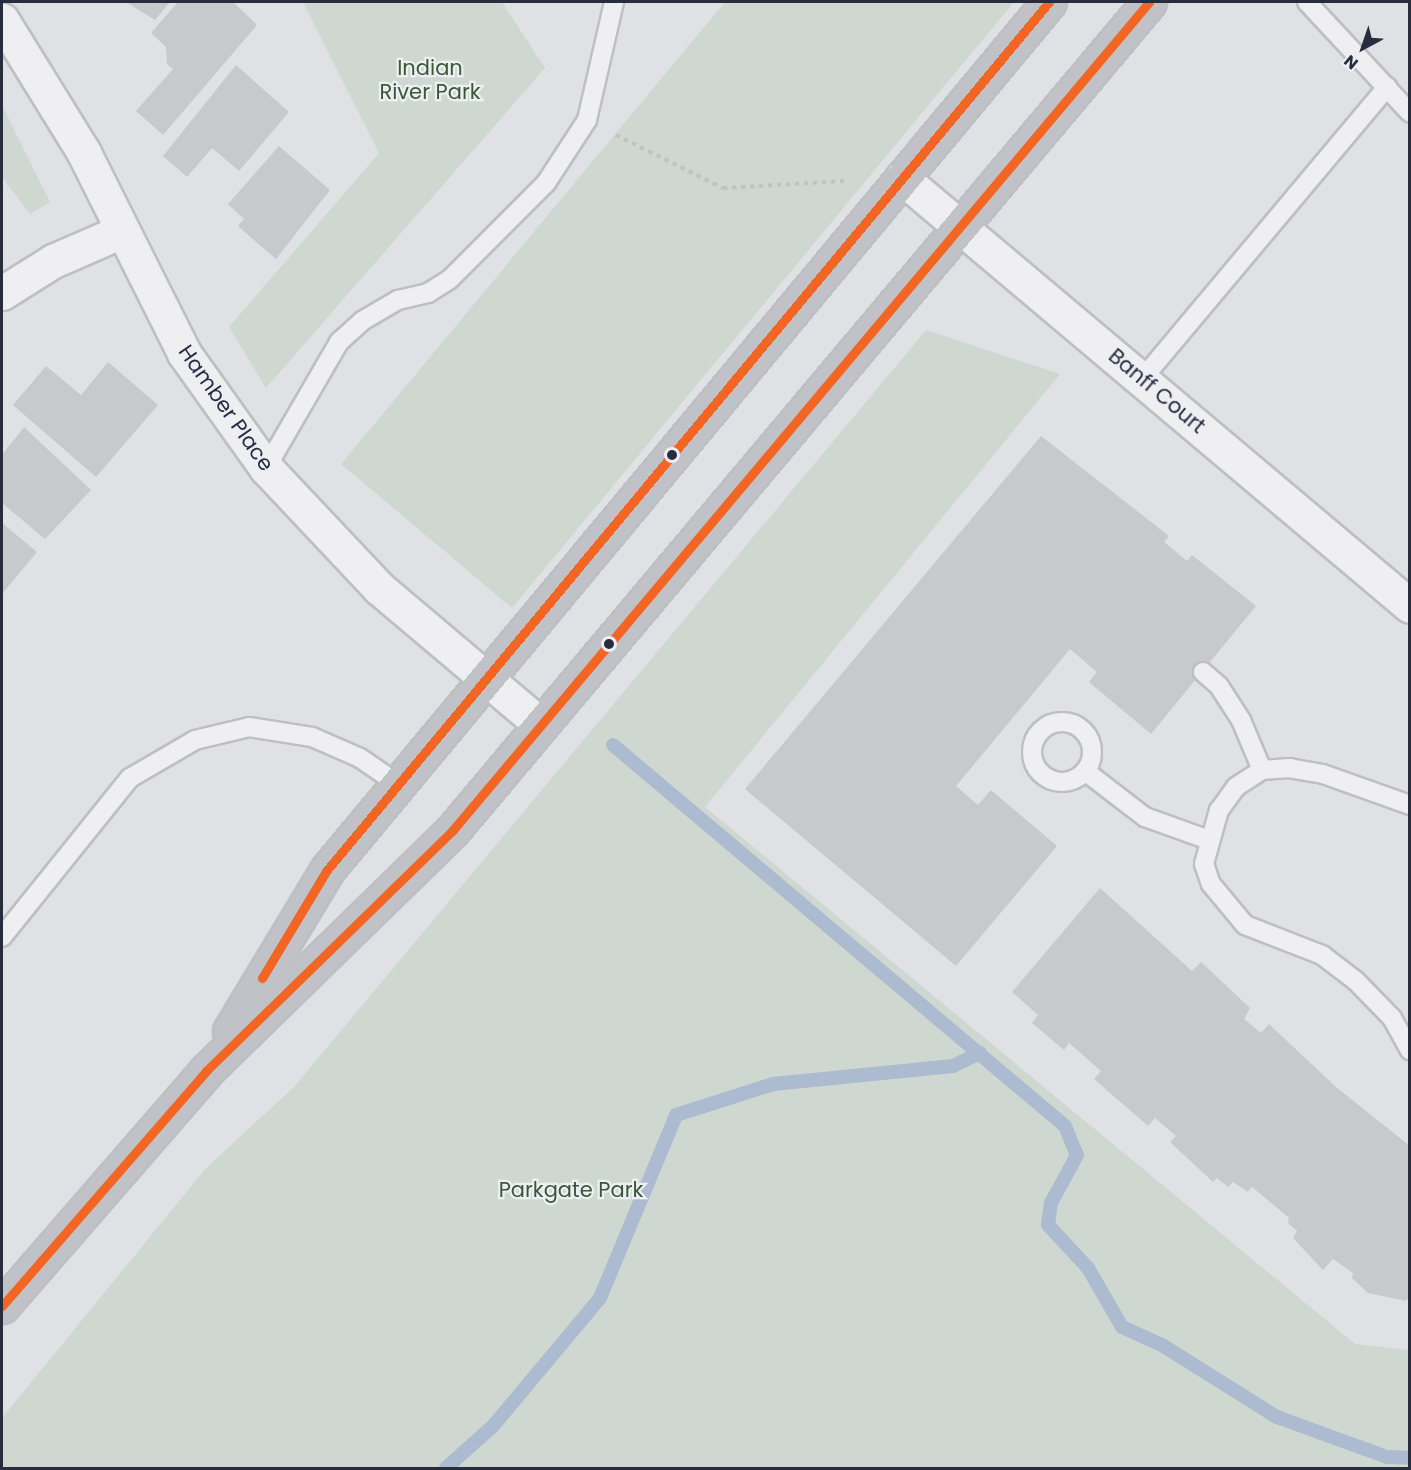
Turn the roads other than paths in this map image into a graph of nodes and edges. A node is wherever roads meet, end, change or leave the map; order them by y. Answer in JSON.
{"nodes":[{"id":1,"x":614,"y":2,"type":"edge"},
{"id":2,"x":1049,"y":2,"type":"edge"},
{"id":3,"x":1149,"y":2,"type":"edge"},
{"id":4,"x":1307,"y":2,"type":"edge"},
{"id":5,"x":2,"y":20,"type":"edge"},
{"id":6,"x":1387,"y":87,"type":"junction"},
{"id":7,"x":1410,"y":113,"type":"edge"},
{"id":8,"x":902,"y":178,"type":"junction"},
{"id":9,"x":959,"y":227,"type":"junction"},
{"id":10,"x":122,"y":231,"type":"junction"},
{"id":11,"x":2,"y":293,"type":"edge"},
{"id":12,"x":1143,"y":378,"type":"junction"},
{"id":13,"x":266,"y":468,"type":"junction"},
{"id":14,"x":1410,"y":606,"type":"edge"},
{"id":15,"x":1203,"y":672,"type":"dead end"},
{"id":16,"x":486,"y":680,"type":"junction"},
{"id":17,"x":541,"y":725,"type":"junction"},
{"id":18,"x":1262,"y":770,"type":"junction"},
{"id":19,"x":1085,"y":771,"type":"dead end"},
{"id":20,"x":398,"y":784,"type":"junction"},
{"id":21,"x":1410,"y":805,"type":"edge"},
{"id":22,"x":1209,"y":840,"type":"junction"},
{"id":23,"x":2,"y":937,"type":"edge"},
{"id":24,"x":1410,"y":1050,"type":"edge"},
{"id":25,"x":206,"y":1071,"type":"junction"},
{"id":26,"x":2,"y":1306,"type":"edge"}],
"edges":[{"from":1,"to":13,"type":"lane"},
{"from":2,"to":8,"type":"street"},
{"from":3,"to":9,"type":"street"},
{"from":4,"to":6,"type":"lane"},
{"from":5,"to":10,"type":"street","name":"Hamber Place"},
{"from":6,"to":7,"type":"lane"},
{"from":6,"to":12,"type":"lane"},
{"from":8,"to":9,"type":"street","name":"Banff Court"},
{"from":8,"to":16,"type":"street"},
{"from":9,"to":12,"type":"street","name":"Banff Court"},
{"from":9,"to":17,"type":"street"},
{"from":10,"to":11,"type":"street"},
{"from":10,"to":13,"type":"street","name":"Hamber Place"},
{"from":12,"to":14,"type":"street","name":"Banff Court"},
{"from":13,"to":16,"type":"street","name":"Hamber Place"},
{"from":15,"to":18,"type":"lane"},
{"from":16,"to":17,"type":"street","name":"Hamber Place"},
{"from":16,"to":20,"type":"street"},
{"from":17,"to":25,"type":"street"},
{"from":18,"to":21,"type":"lane"},
{"from":18,"to":22,"type":"lane"},
{"from":19,"to":22,"type":"lane"},
{"from":20,"to":23,"type":"lane"},
{"from":20,"to":25,"type":"street"},
{"from":22,"to":24,"type":"lane"},
{"from":25,"to":26,"type":"street"}]}
